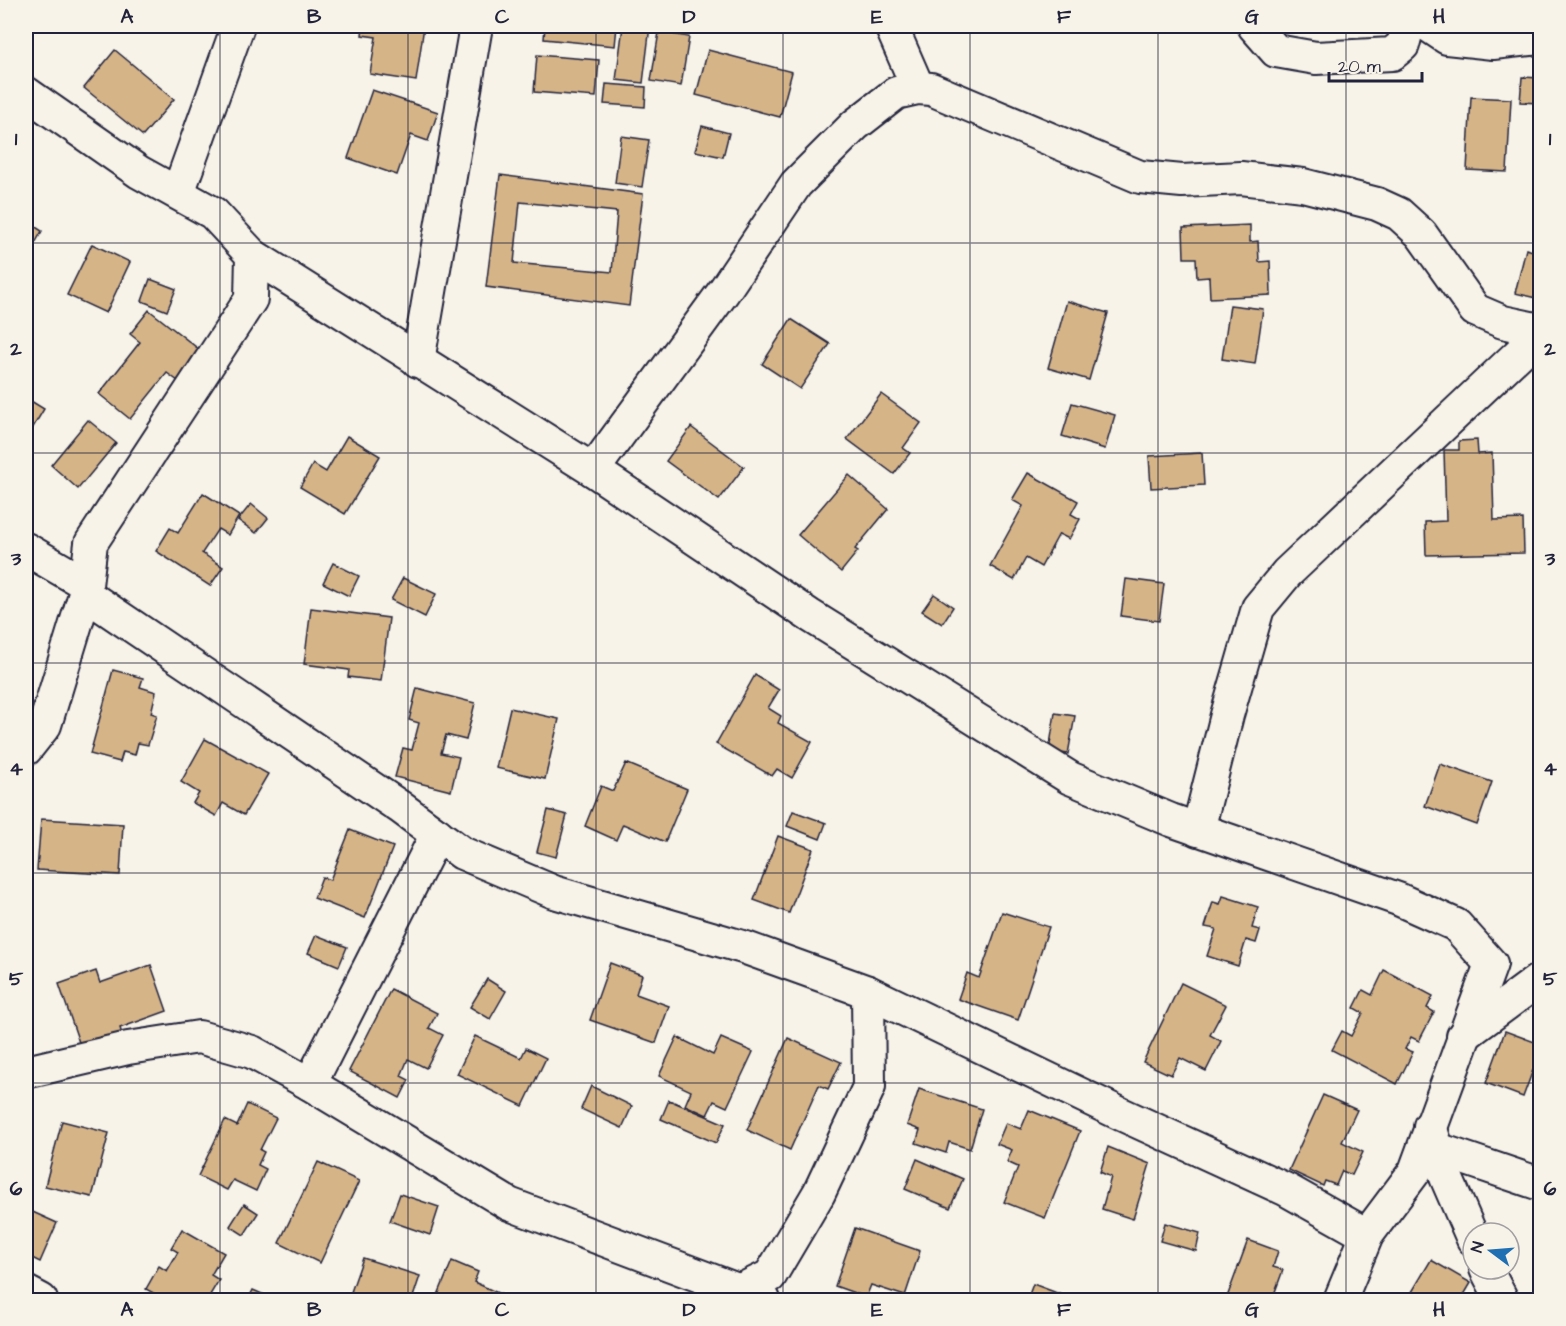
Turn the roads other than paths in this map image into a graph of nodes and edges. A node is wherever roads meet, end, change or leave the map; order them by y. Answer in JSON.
{"nodes":[{"id":1,"x":476,"y":26,"type":"edge"},
{"id":2,"x":891,"y":26,"type":"edge"},
{"id":3,"x":1254,"y":26,"type":"edge"},
{"id":4,"x":1408,"y":26,"type":"edge"},
{"id":5,"x":1429,"y":26,"type":"edge"},
{"id":6,"x":235,"y":28,"type":"edge"},
{"id":7,"x":1540,"y":38,"type":"edge"},
{"id":8,"x":918,"y":88,"type":"junction"},
{"id":9,"x":26,"y":93,"type":"edge"},
{"id":10,"x":178,"y":193,"type":"junction"},
{"id":11,"x":252,"y":255,"type":"junction"},
{"id":12,"x":1540,"y":332,"type":"edge"},
{"id":13,"x":418,"y":362,"type":"junction"},
{"id":14,"x":593,"y":471,"type":"junction"},
{"id":15,"x":26,"y":549,"type":"edge"},
{"id":16,"x":85,"y":589,"type":"junction"},
{"id":17,"x":26,"y":749,"type":"edge"},
{"id":18,"x":1198,"y":830,"type":"junction"},
{"id":19,"x":437,"y":834,"type":"junction"},
{"id":20,"x":1540,"y":979,"type":"edge"},
{"id":21,"x":868,"y":992,"type":"junction"},
{"id":22,"x":1463,"y":1036,"type":"junction"},
{"id":23,"x":26,"y":1072,"type":"edge"},
{"id":24,"x":310,"y":1084,"type":"junction"},
{"id":25,"x":1433,"y":1138,"type":"junction"},
{"id":26,"x":1540,"y":1184,"type":"edge"},
{"id":27,"x":1466,"y":1221,"type":"edge"},
{"id":28,"x":1367,"y":1235,"type":"junction"},
{"id":29,"x":1492,"y":1281,"type":"edge"},
{"id":30,"x":26,"y":1292,"type":"edge"},
{"id":31,"x":747,"y":1297,"type":"edge"},
{"id":32,"x":41,"y":1300,"type":"edge"},
{"id":33,"x":1340,"y":1300,"type":"edge"},
{"id":34,"x":1502,"y":1300,"type":"edge"}],
"edges":[{"from":1,"to":13,"type":"street"},
{"from":2,"to":8,"type":"street"},
{"from":3,"to":4,"type":"street"},
{"from":5,"to":7,"type":"street"},
{"from":6,"to":10,"type":"street"},
{"from":8,"to":12,"type":"street"},
{"from":8,"to":14,"type":"street"},
{"from":9,"to":10,"type":"street"},
{"from":10,"to":11,"type":"street"},
{"from":11,"to":13,"type":"street"},
{"from":11,"to":16,"type":"street"},
{"from":12,"to":18,"type":"street"},
{"from":13,"to":14,"type":"street"},
{"from":14,"to":18,"type":"street"},
{"from":15,"to":16,"type":"street"},
{"from":16,"to":17,"type":"street"},
{"from":16,"to":19,"type":"street"},
{"from":18,"to":22,"type":"street"},
{"from":19,"to":21,"type":"street"},
{"from":19,"to":24,"type":"street"},
{"from":20,"to":22,"type":"street"},
{"from":21,"to":28,"type":"street"},
{"from":21,"to":31,"type":"street"},
{"from":22,"to":25,"type":"street"},
{"from":23,"to":24,"type":"street"},
{"from":24,"to":31,"type":"street"},
{"from":25,"to":26,"type":"street"},
{"from":25,"to":27,"type":"street"},
{"from":25,"to":28,"type":"street"},
{"from":28,"to":33,"type":"street"},
{"from":29,"to":34,"type":"street"},
{"from":30,"to":32,"type":"street"}]}
